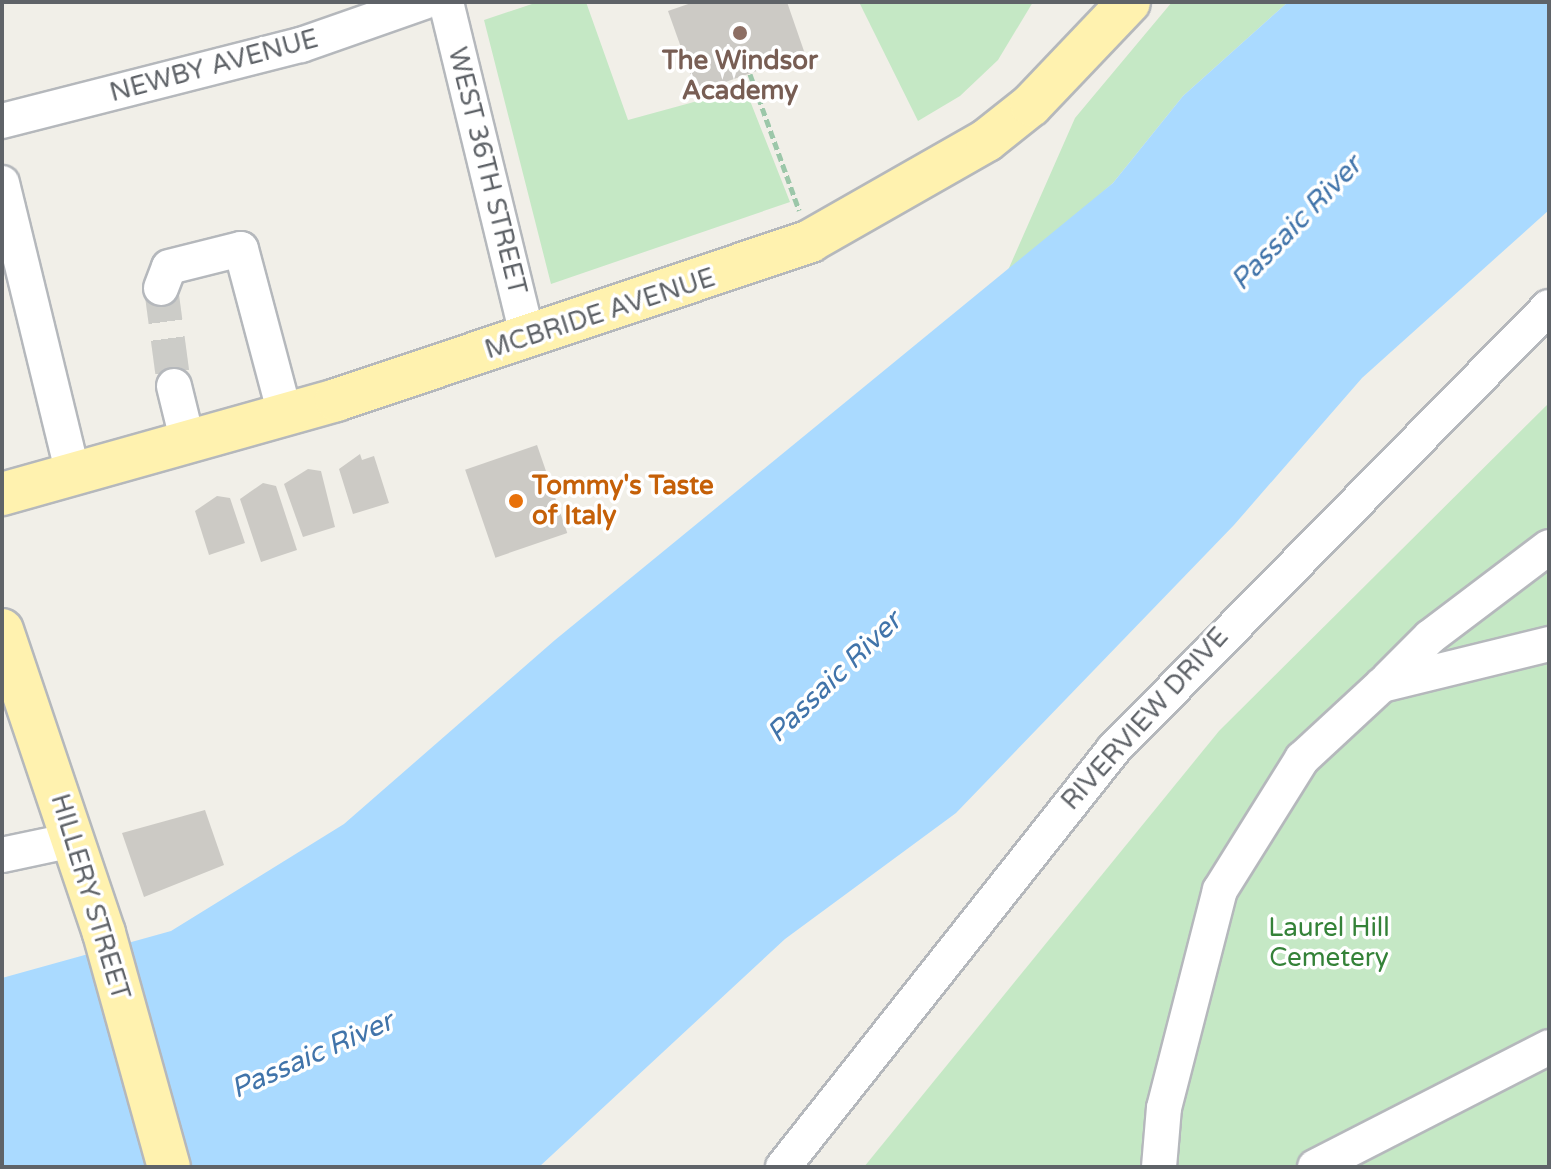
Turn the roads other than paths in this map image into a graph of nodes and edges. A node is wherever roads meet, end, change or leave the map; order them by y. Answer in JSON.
{"nodes":[{"id":1,"x":424,"y":2,"type":"edge"},
{"id":2,"x":446,"y":2,"type":"edge"},
{"id":3,"x":1129,"y":2,"type":"edge"},
{"id":4,"x":2,"y":121,"type":"edge"},
{"id":5,"x":2,"y":183,"type":"edge"},
{"id":6,"x":161,"y":288,"type":"dead end"},
{"id":7,"x":1549,"y":307,"type":"edge"},
{"id":8,"x":528,"y":339,"type":"junction"},
{"id":9,"x":174,"y":386,"type":"tunnel mouth"},
{"id":10,"x":285,"y":414,"type":"junction"},
{"id":11,"x":188,"y":443,"type":"junction"},
{"id":12,"x":73,"y":475,"type":"junction"},
{"id":13,"x":2,"y":494,"type":"edge"},
{"id":14,"x":1549,"y":547,"type":"edge"},
{"id":15,"x":2,"y":630,"type":"edge"},
{"id":16,"x":1549,"y":644,"type":"edge"},
{"id":17,"x":1382,"y":685,"type":"junction"},
{"id":18,"x":73,"y":840,"type":"junction"},
{"id":19,"x":2,"y":855,"type":"edge"},
{"id":20,"x":1549,"y":1047,"type":"edge"},
{"id":21,"x":169,"y":1167,"type":"edge"},
{"id":22,"x":783,"y":1167,"type":"edge"},
{"id":23,"x":1159,"y":1167,"type":"edge"},
{"id":24,"x":1315,"y":1167,"type":"edge"}],
"edges":[{"from":1,"to":4,"type":"street","name":"NEWBY AVENUE"},
{"from":2,"to":8,"type":"street","name":"WEST 36TH STREET"},
{"from":3,"to":8,"type":"main road","name":"MCBRIDE AVENUE"},
{"from":5,"to":12,"type":"street"},
{"from":6,"to":10,"type":"street"},
{"from":7,"to":22,"type":"street","name":"RIVERVIEW DRIVE"},
{"from":8,"to":10,"type":"main road","name":"MCBRIDE AVENUE"},
{"from":9,"to":11,"type":"street"},
{"from":10,"to":11,"type":"main road","name":"MCBRIDE AVENUE"},
{"from":11,"to":12,"type":"main road","name":"MCBRIDE AVENUE"},
{"from":12,"to":13,"type":"main road","name":"MCBRIDE AVENUE"},
{"from":14,"to":17,"type":"street"},
{"from":15,"to":18,"type":"main road","name":"HILLERY STREET"},
{"from":16,"to":17,"type":"street"},
{"from":17,"to":23,"type":"street"},
{"from":18,"to":19,"type":"street"},
{"from":18,"to":21,"type":"main road","name":"HILLERY STREET"},
{"from":20,"to":24,"type":"street"}]}
